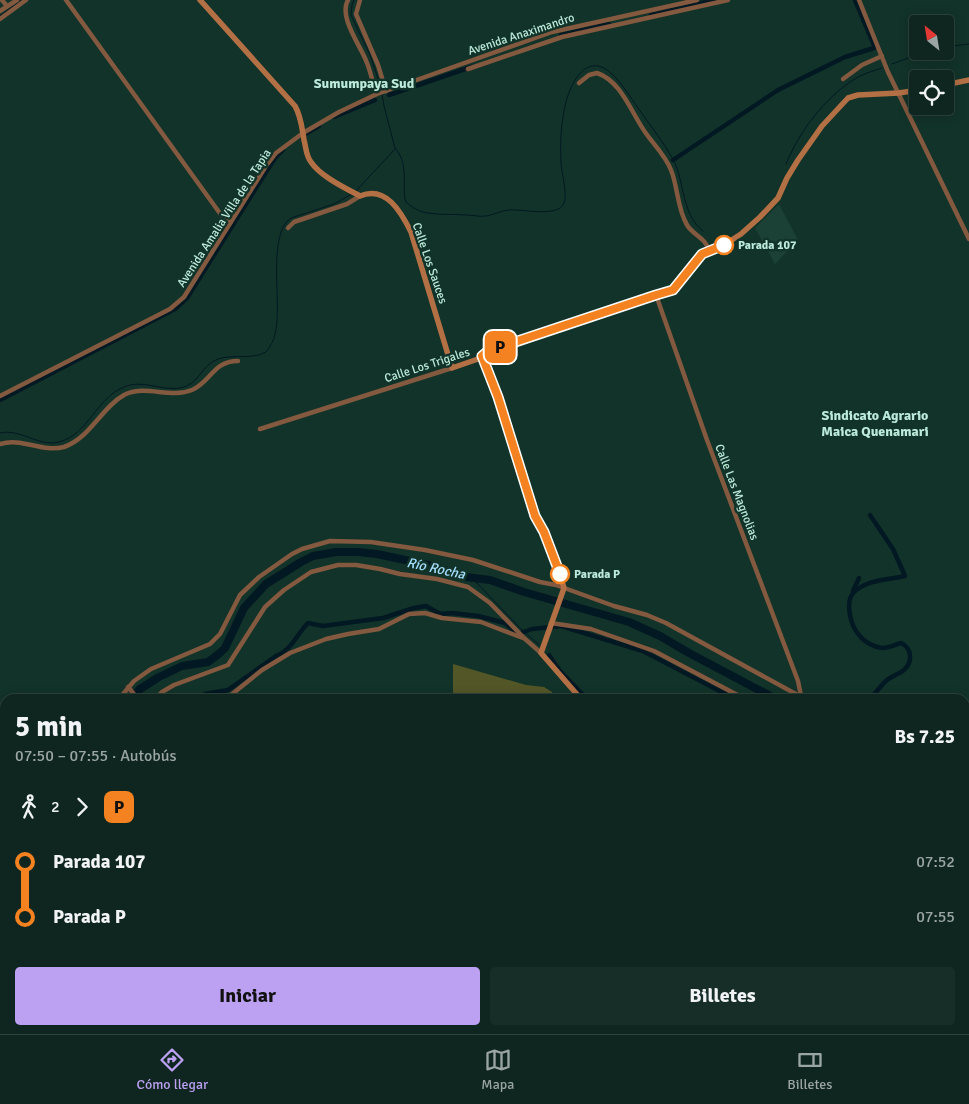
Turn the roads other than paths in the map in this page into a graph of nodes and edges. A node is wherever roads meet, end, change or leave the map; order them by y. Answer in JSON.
{"nodes":[{"id":1,"x":2,"y":0,"type":"edge"},
{"id":2,"x":17,"y":0,"type":"edge"},
{"id":3,"x":26,"y":0,"type":"edge"},
{"id":4,"x":66,"y":0,"type":"edge"},
{"id":5,"x":200,"y":0,"type":"edge"},
{"id":6,"x":348,"y":0,"type":"edge"},
{"id":7,"x":360,"y":0,"type":"edge"},
{"id":8,"x":696,"y":0,"type":"edge"},
{"id":9,"x":728,"y":0,"type":"edge"},
{"id":10,"x":859,"y":0,"type":"edge"},
{"id":11,"x":7,"y":6,"type":"junction"},
{"id":12,"x":0,"y":11,"type":"edge"},
{"id":13,"x":0,"y":19,"type":"edge"},
{"id":14,"x":882,"y":56,"type":"junction"},
{"id":15,"x":468,"y":69,"type":"dead end"},
{"id":16,"x":843,"y":79,"type":"dead end"},
{"id":17,"x":969,"y":80,"type":"edge"},
{"id":18,"x":579,"y":83,"type":"dead end"},
{"id":19,"x":954,"y":83,"type":"edge"},
{"id":20,"x":384,"y":91,"type":"junction"},
{"id":21,"x":909,"y":91,"type":"edge"},
{"id":22,"x":899,"y":93,"type":"junction"},
{"id":23,"x":377,"y":94,"type":"junction"},
{"id":24,"x":303,"y":133,"type":"junction"},
{"id":25,"x":356,"y":194,"type":"junction"},
{"id":26,"x":230,"y":222,"type":"junction"},
{"id":27,"x":288,"y":228,"type":"dead end"},
{"id":28,"x":969,"y":239,"type":"edge"},
{"id":29,"x":708,"y":251,"type":"junction"},
{"id":30,"x":656,"y":295,"type":"junction"},
{"id":31,"x":482,"y":356,"type":"junction"},
{"id":32,"x":238,"y":361,"type":"dead end"},
{"id":33,"x":452,"y":368,"type":"junction"},
{"id":34,"x":0,"y":396,"type":"edge"},
{"id":35,"x":260,"y":429,"type":"dead end"},
{"id":36,"x":0,"y":444,"type":"edge"},
{"id":37,"x":564,"y":590,"type":"junction"},
{"id":38,"x":552,"y":621,"type":"junction"},
{"id":39,"x":524,"y":638,"type":"junction"},
{"id":40,"x":541,"y":653,"type":"junction"},
{"id":41,"x":130,"y":688,"type":"junction"},
{"id":42,"x":123,"y":694,"type":"edge"},
{"id":43,"x":134,"y":694,"type":"edge"},
{"id":44,"x":160,"y":694,"type":"edge"},
{"id":45,"x":232,"y":694,"type":"edge"},
{"id":46,"x":577,"y":694,"type":"edge"},
{"id":47,"x":736,"y":694,"type":"edge"},
{"id":48,"x":796,"y":694,"type":"edge"},
{"id":49,"x":802,"y":694,"type":"edge"}],
"edges":[{"from":1,"to":11,"type":"street"},
{"from":2,"to":11,"type":"street"},
{"from":3,"to":13,"type":"street"},
{"from":4,"to":26,"type":"street"},
{"from":5,"to":24,"type":"street"},
{"from":6,"to":23,"type":"street"},
{"from":7,"to":20,"type":"street"},
{"from":8,"to":20,"type":"street","name":"Avenida Anaximandro"},
{"from":9,"to":15,"type":"street","name":"Avenida Anaximandro"},
{"from":10,"to":14,"type":"street"},
{"from":11,"to":12,"type":"street"},
{"from":14,"to":16,"type":"street"},
{"from":14,"to":22,"type":"street"},
{"from":17,"to":19,"type":"street"},
{"from":18,"to":29,"type":"street"},
{"from":20,"to":23,"type":"street","name":"Avenida Amalia Villa de la Tapia"},
{"from":21,"to":22,"type":"street","name":"Calle Los Trigales"},
{"from":22,"to":28,"type":"street"},
{"from":22,"to":29,"type":"street","name":"Calle Los Trigales"},
{"from":23,"to":24,"type":"street","name":"Avenida Amalia Villa de la Tapia"},
{"from":24,"to":25,"type":"street"},
{"from":24,"to":26,"type":"street","name":"Avenida Amalia Villa de la Tapia"},
{"from":25,"to":27,"type":"street"},
{"from":25,"to":33,"type":"street","name":"Calle Los Sauces"},
{"from":26,"to":34,"type":"street","name":"Avenida Amalia Villa de la Tapia"},
{"from":29,"to":30,"type":"street","name":"Calle Los Trigales"},
{"from":30,"to":31,"type":"street","name":"Calle Los Trigales"},
{"from":30,"to":49,"type":"street","name":"Calle Las Magnolias"},
{"from":31,"to":33,"type":"street","name":"Calle Los Trigales"},
{"from":31,"to":37,"type":"street"},
{"from":32,"to":36,"type":"street"},
{"from":33,"to":35,"type":"street","name":"Calle Los Trigales"},
{"from":37,"to":38,"type":"street"},
{"from":37,"to":41,"type":"street"},
{"from":37,"to":48,"type":"street"},
{"from":38,"to":40,"type":"street"},
{"from":38,"to":47,"type":"street"},
{"from":39,"to":40,"type":"street"},
{"from":39,"to":44,"type":"street"},
{"from":39,"to":45,"type":"street"},
{"from":40,"to":46,"type":"street"},
{"from":41,"to":42,"type":"street"},
{"from":41,"to":43,"type":"street"}]}
